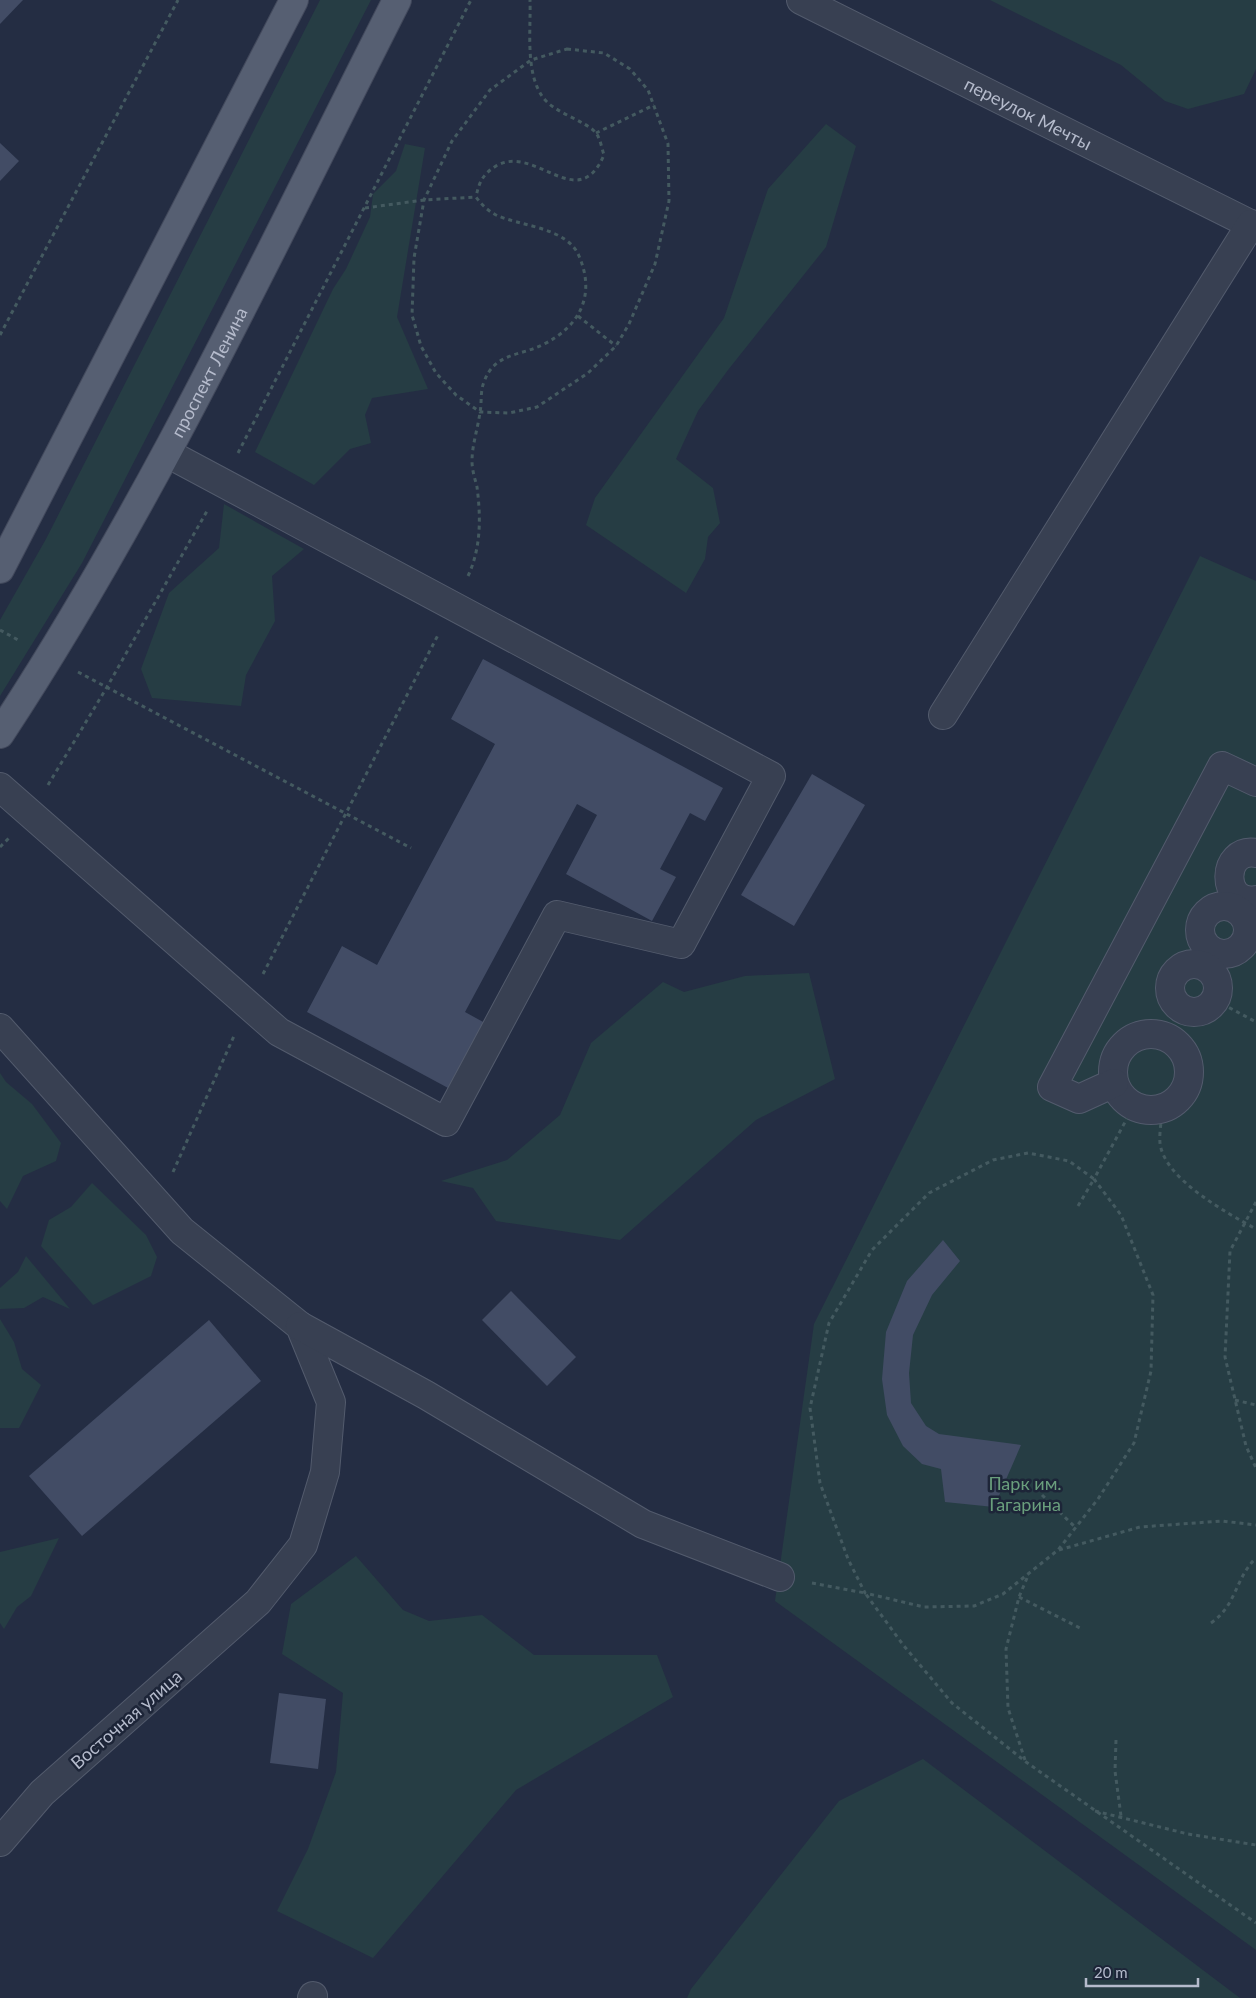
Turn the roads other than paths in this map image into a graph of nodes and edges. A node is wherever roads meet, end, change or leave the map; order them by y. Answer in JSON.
{"nodes":[{"id":1,"x":294,"y":0,"type":"edge"},
{"id":2,"x":397,"y":0,"type":"edge"},
{"id":3,"x":801,"y":0,"type":"edge"},
{"id":4,"x":1253,"y":226,"type":"edge"},
{"id":5,"x":167,"y":453,"type":"junction"},
{"id":6,"x":0,"y":569,"type":"edge"},
{"id":7,"x":943,"y":715,"type":"dead end"},
{"id":8,"x":0,"y":734,"type":"edge"},
{"id":9,"x":1256,"y":782,"type":"edge"},
{"id":10,"x":0,"y":787,"type":"edge"},
{"id":11,"x":1256,"y":854,"type":"edge"},
{"id":12,"x":1244,"y":902,"type":"edge"},
{"id":13,"x":1210,"y":959,"type":"junction"},
{"id":14,"x":1183,"y":1010,"type":"junction"},
{"id":15,"x":0,"y":1028,"type":"edge"},
{"id":16,"x":1168,"y":1038,"type":"junction"},
{"id":17,"x":1114,"y":1083,"type":"junction"},
{"id":18,"x":300,"y":1326,"type":"junction"},
{"id":19,"x":780,"y":1577,"type":"road end"},
{"id":20,"x":0,"y":1842,"type":"edge"}],
"edges":[{"from":1,"to":6,"type":"main road"},
{"from":2,"to":5,"type":"main road","name":"проспект Ленина"},
{"from":3,"to":4,"type":"street","name":"переулок Мечты"},
{"from":4,"to":7,"type":"street"},
{"from":5,"to":8,"type":"main road","name":"проспект Ленина"},
{"from":5,"to":10,"type":"street"},
{"from":9,"to":17,"type":"street"},
{"from":11,"to":12,"type":"street"},
{"from":12,"to":13,"type":"street"},
{"from":13,"to":14,"type":"street"},
{"from":13,"to":14,"type":"street"},
{"from":14,"to":16,"type":"street"},
{"from":15,"to":18,"type":"street"},
{"from":16,"to":17,"type":"street"},
{"from":16,"to":17,"type":"street"},
{"from":18,"to":19,"type":"street"},
{"from":18,"to":20,"type":"street","name":"Восточная улица"}]}
